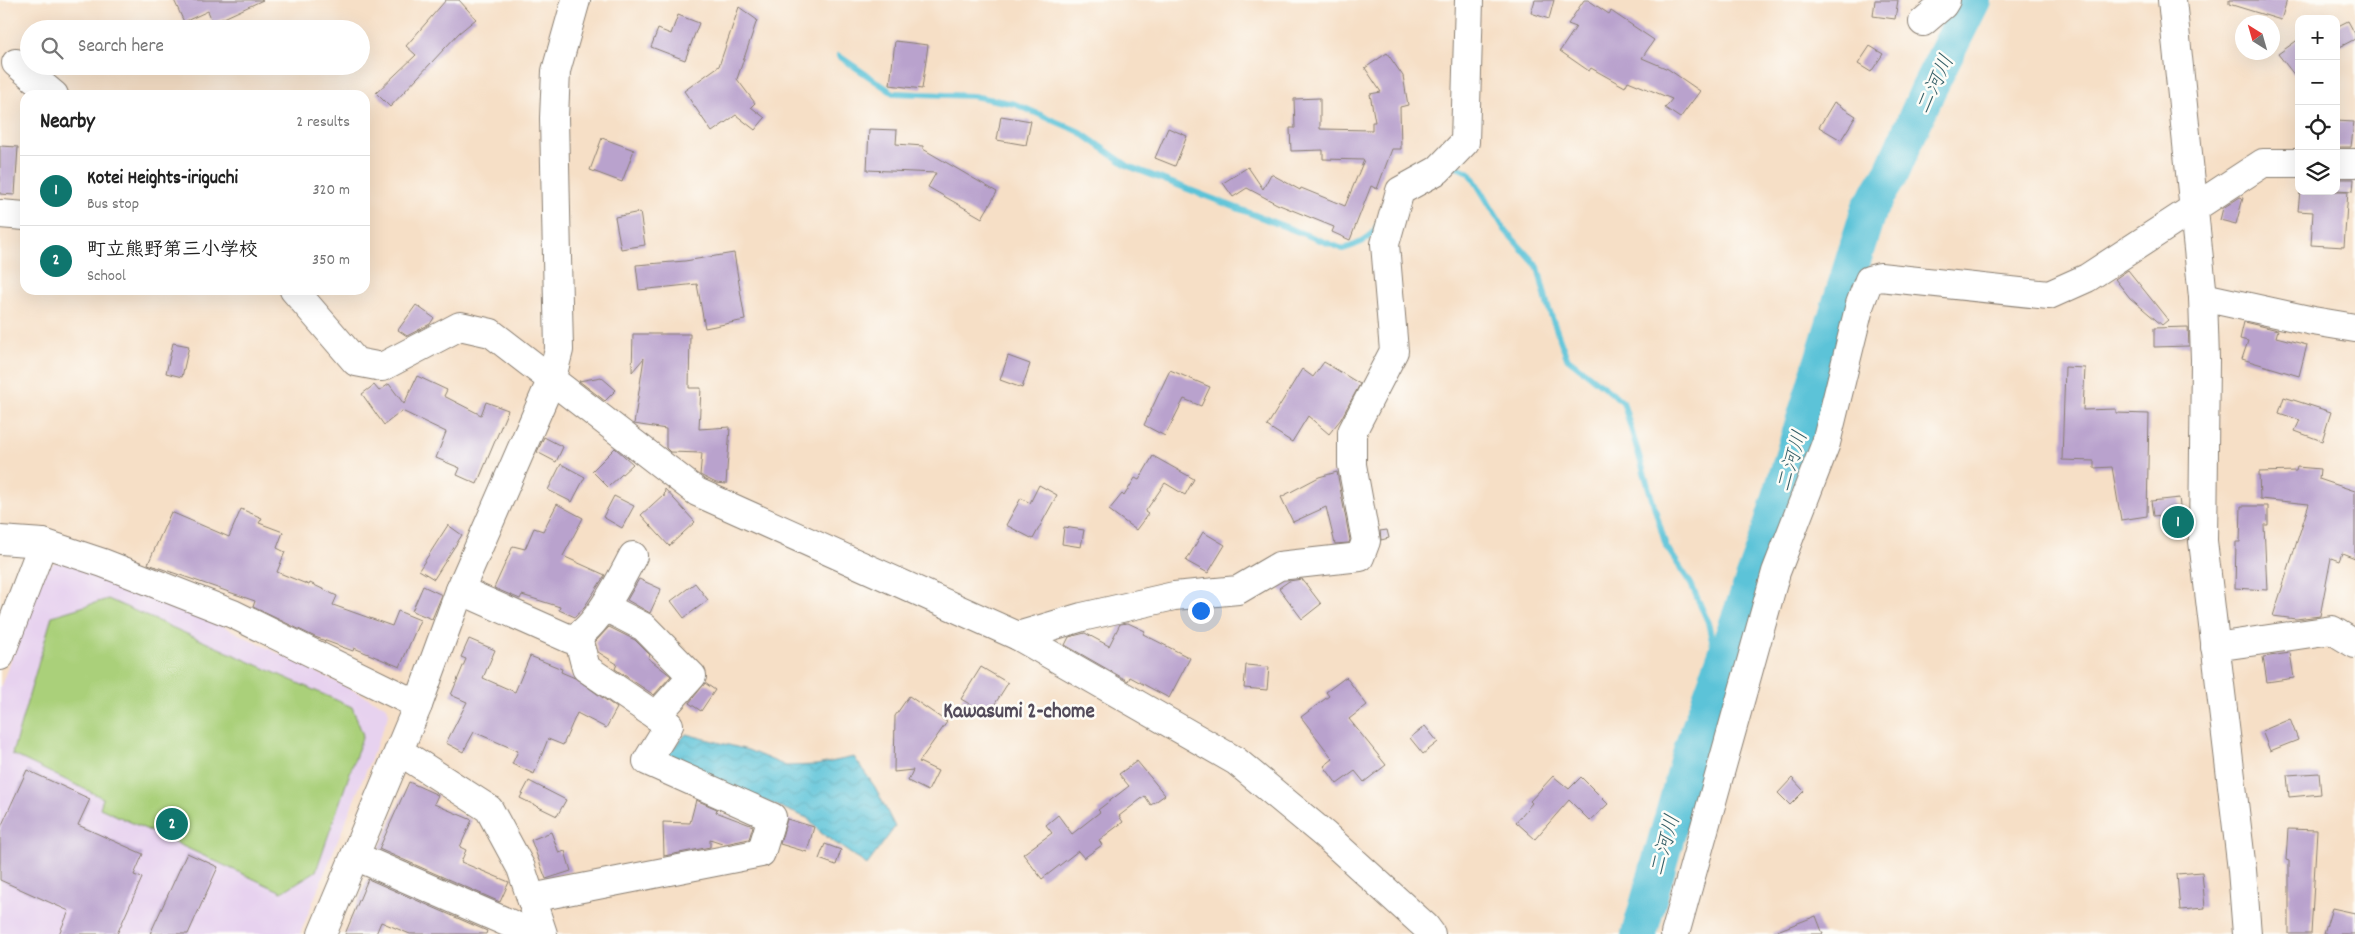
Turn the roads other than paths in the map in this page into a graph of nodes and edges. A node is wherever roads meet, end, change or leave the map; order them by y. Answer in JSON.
{"nodes":[{"id":1,"x":576,"y":0,"type":"edge"},
{"id":2,"x":1469,"y":0,"type":"edge"},
{"id":3,"x":1946,"y":0,"type":"edge"},
{"id":4,"x":2172,"y":0,"type":"edge"},
{"id":5,"x":1923,"y":22,"type":"dead end"},
{"id":6,"x":16,"y":63,"type":"dead end"},
{"id":7,"x":20,"y":66,"type":"edge"},
{"id":8,"x":30,"y":75,"type":"edge"},
{"id":9,"x":48,"y":90,"type":"edge"},
{"id":10,"x":2295,"y":163,"type":"edge"},
{"id":11,"x":2340,"y":163,"type":"edge"},
{"id":12,"x":2355,"y":163,"type":"edge"},
{"id":13,"x":2194,"y":210,"type":"junction"},
{"id":14,"x":0,"y":214,"type":"edge"},
{"id":15,"x":20,"y":216,"type":"edge"},
{"id":16,"x":298,"y":295,"type":"edge"},
{"id":17,"x":2203,"y":297,"type":"junction"},
{"id":18,"x":2355,"y":328,"type":"edge"},
{"id":19,"x":551,"y":381,"type":"junction"},
{"id":20,"x":0,"y":540,"type":"edge"},
{"id":21,"x":43,"y":543,"type":"junction"},
{"id":22,"x":633,"y":556,"type":"dead end"},
{"id":23,"x":460,"y":590,"type":"junction"},
{"id":24,"x":605,"y":607,"type":"junction"},
{"id":25,"x":1018,"y":636,"type":"junction"},
{"id":26,"x":578,"y":637,"type":"junction"},
{"id":27,"x":2355,"y":644,"type":"edge"},
{"id":28,"x":2215,"y":648,"type":"junction"},
{"id":29,"x":0,"y":656,"type":"edge"},
{"id":30,"x":418,"y":705,"type":"junction"},
{"id":31,"x":656,"y":716,"type":"junction"},
{"id":32,"x":399,"y":750,"type":"junction"},
{"id":33,"x":355,"y":856,"type":"junction"},
{"id":34,"x":531,"y":898,"type":"junction"},
{"id":35,"x":322,"y":934,"type":"edge"},
{"id":36,"x":534,"y":934,"type":"edge"},
{"id":37,"x":543,"y":934,"type":"edge"},
{"id":38,"x":1431,"y":934,"type":"edge"},
{"id":39,"x":1675,"y":934,"type":"edge"},
{"id":40,"x":2247,"y":934,"type":"edge"}],
"edges":[{"from":1,"to":19,"type":"street"},
{"from":2,"to":25,"type":"street"},
{"from":3,"to":5,"type":"street"},
{"from":4,"to":13,"type":"street"},
{"from":6,"to":7,"type":"street"},
{"from":8,"to":9,"type":"street"},
{"from":10,"to":13,"type":"street"},
{"from":11,"to":12,"type":"street"},
{"from":13,"to":17,"type":"street"},
{"from":13,"to":39,"type":"street"},
{"from":14,"to":15,"type":"street"},
{"from":16,"to":19,"type":"street"},
{"from":17,"to":18,"type":"street"},
{"from":17,"to":28,"type":"street"},
{"from":19,"to":23,"type":"street"},
{"from":19,"to":25,"type":"street"},
{"from":20,"to":21,"type":"street"},
{"from":21,"to":29,"type":"street"},
{"from":21,"to":30,"type":"street"},
{"from":22,"to":24,"type":"street"},
{"from":23,"to":26,"type":"street"},
{"from":23,"to":30,"type":"street"},
{"from":24,"to":26,"type":"street"},
{"from":24,"to":31,"type":"street"},
{"from":25,"to":38,"type":"street"},
{"from":26,"to":31,"type":"street"},
{"from":27,"to":28,"type":"street"},
{"from":28,"to":40,"type":"street"},
{"from":30,"to":32,"type":"street"},
{"from":31,"to":34,"type":"street"},
{"from":32,"to":33,"type":"street"},
{"from":32,"to":34,"type":"street"},
{"from":33,"to":35,"type":"street"},
{"from":33,"to":36,"type":"street"},
{"from":34,"to":37,"type":"street"}]}
